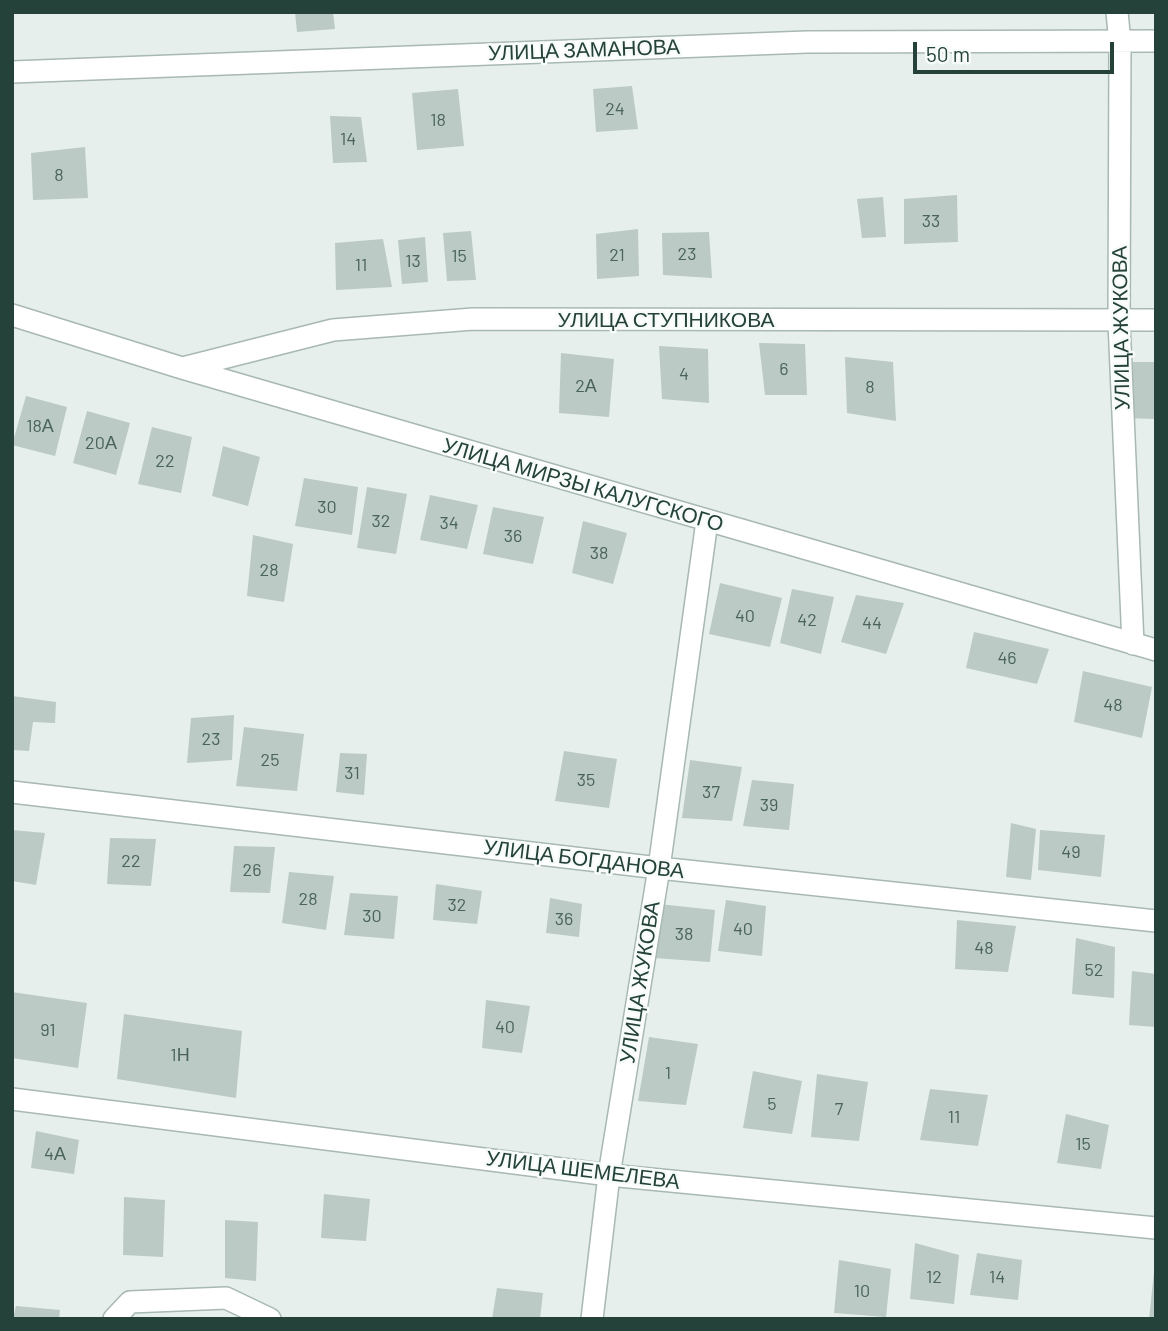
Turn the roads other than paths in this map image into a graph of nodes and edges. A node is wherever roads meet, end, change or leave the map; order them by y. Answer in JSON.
{"nodes":[{"id":1,"x":1117,"y":12,"type":"edge"},
{"id":2,"x":1156,"y":41,"type":"edge"},
{"id":3,"x":1120,"y":43,"type":"junction"},
{"id":4,"x":12,"y":72,"type":"edge"},
{"id":5,"x":12,"y":315,"type":"edge"},
{"id":6,"x":1156,"y":320,"type":"edge"},
{"id":7,"x":1119,"y":322,"type":"junction"},
{"id":8,"x":182,"y":368,"type":"junction"},
{"id":9,"x":707,"y":521,"type":"junction"},
{"id":10,"x":1133,"y":643,"type":"junction"},
{"id":11,"x":1156,"y":650,"type":"edge"},
{"id":12,"x":12,"y":792,"type":"edge"},
{"id":13,"x":659,"y":868,"type":"junction"},
{"id":14,"x":1156,"y":921,"type":"edge"},
{"id":15,"x":12,"y":1099,"type":"edge"},
{"id":16,"x":609,"y":1175,"type":"junction"},
{"id":17,"x":1156,"y":1228,"type":"edge"},
{"id":18,"x":114,"y":1319,"type":"edge"},
{"id":19,"x":270,"y":1319,"type":"edge"},
{"id":20,"x":592,"y":1319,"type":"edge"}],
"edges":[{"from":1,"to":3,"type":"street","name":"УЛИЦА ЖУКОВА"},
{"from":2,"to":3,"type":"street","name":"УЛИЦА ЗАМАНОВА"},
{"from":3,"to":4,"type":"street","name":"УЛИЦА ЗАМАНОВА"},
{"from":3,"to":7,"type":"street","name":"УЛИЦА ЖУКОВА"},
{"from":5,"to":8,"type":"street","name":"УЛИЦА МИРЗЫ КАЛУГСКОГО"},
{"from":6,"to":7,"type":"street","name":"УЛИЦА СТУПНИКОВА"},
{"from":7,"to":8,"type":"street","name":"УЛИЦА СТУПНИКОВА"},
{"from":7,"to":10,"type":"street","name":"УЛИЦА ЖУКОВА"},
{"from":8,"to":9,"type":"street","name":"УЛИЦА МИРЗЫ КАЛУГСКОГО"},
{"from":9,"to":10,"type":"street","name":"УЛИЦА МИРЗЫ КАЛУГСКОГО"},
{"from":9,"to":13,"type":"street","name":"УЛИЦА ЖУКОВА"},
{"from":10,"to":11,"type":"street","name":"УЛИЦА МИРЗЫ КАЛУГСКОГО"},
{"from":12,"to":13,"type":"street","name":"УЛИЦА БОГДАНОВА"},
{"from":13,"to":14,"type":"street","name":"УЛИЦА БОГДАНОВА"},
{"from":13,"to":16,"type":"street","name":"УЛИЦА ЖУКОВА"},
{"from":15,"to":16,"type":"street","name":"УЛИЦА ШЕМЕЛЕВА"},
{"from":16,"to":17,"type":"street","name":"УЛИЦА ШЕМЕЛЕВА"},
{"from":16,"to":20,"type":"street","name":"УЛИЦА ЖУКОВА"},
{"from":18,"to":19,"type":"street"}]}
